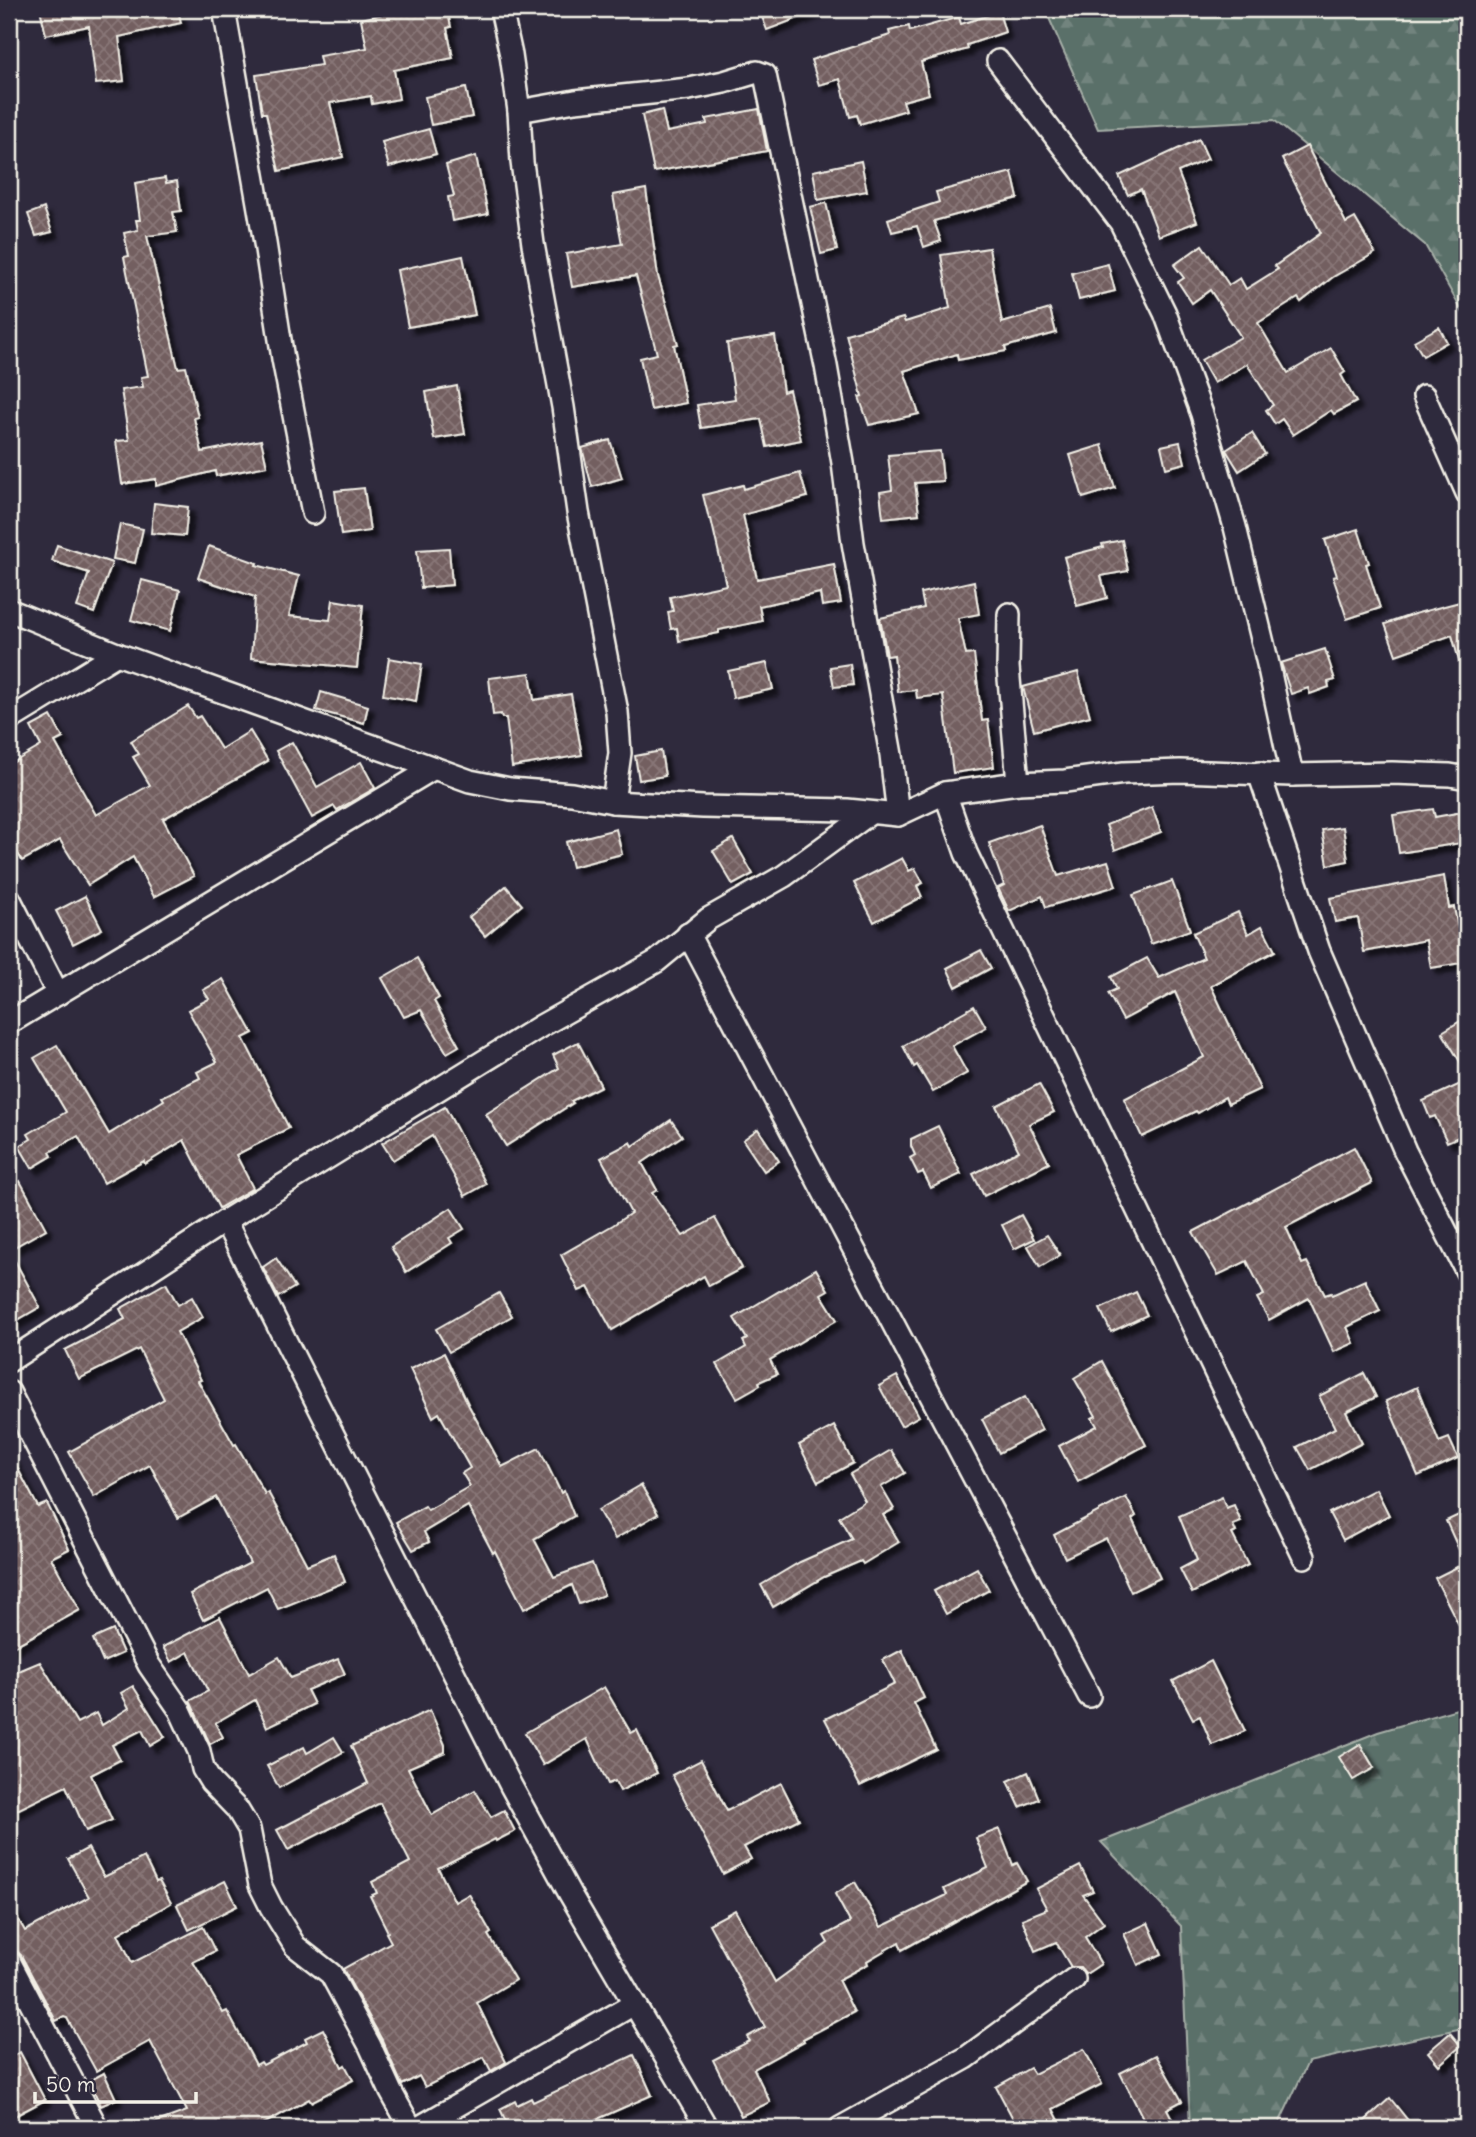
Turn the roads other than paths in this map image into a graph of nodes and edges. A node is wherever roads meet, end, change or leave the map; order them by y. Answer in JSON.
{"nodes":[{"id":1,"x":224,"y":9,"type":"edge"},
{"id":2,"x":501,"y":9,"type":"edge"},
{"id":3,"x":998,"y":61,"type":"dead end"},
{"id":4,"x":519,"y":111,"type":"junction"},
{"id":5,"x":1424,"y":396,"type":"dead end"},
{"id":6,"x":1467,"y":493,"type":"edge"},
{"id":7,"x":313,"y":513,"type":"dead end"},
{"id":8,"x":9,"y":610,"type":"edge"},
{"id":9,"x":1009,"y":614,"type":"dead end"},
{"id":10,"x":117,"y":654,"type":"junction"},
{"id":11,"x":9,"y":720,"type":"edge"},
{"id":12,"x":434,"y":768,"type":"junction"},
{"id":13,"x":1259,"y":773,"type":"junction"},
{"id":14,"x":1292,"y":775,"type":"junction"},
{"id":15,"x":1467,"y":778,"type":"edge"},
{"id":16,"x":1018,"y":783,"type":"junction"},
{"id":17,"x":945,"y":793,"type":"junction"},
{"id":18,"x":614,"y":802,"type":"junction"},
{"id":19,"x":869,"y":814,"type":"junction"},
{"id":20,"x":898,"y":815,"type":"junction"},
{"id":21,"x":9,"y":898,"type":"edge"},
{"id":22,"x":688,"y":934,"type":"junction"},
{"id":23,"x":58,"y":994,"type":"junction"},
{"id":24,"x":9,"y":1023,"type":"edge"},
{"id":25,"x":225,"y":1221,"type":"junction"},
{"id":26,"x":1467,"y":1272,"type":"edge"},
{"id":27,"x":9,"y":1361,"type":"edge"},
{"id":28,"x":9,"y":1392,"type":"edge"},
{"id":29,"x":1304,"y":1557,"type":"dead end"},
{"id":30,"x":1089,"y":1696,"type":"dead end"},
{"id":31,"x":9,"y":1961,"type":"edge"},
{"id":32,"x":1074,"y":1979,"type":"dead end"},
{"id":33,"x":634,"y":2004,"type":"junction"},
{"id":34,"x":97,"y":2128,"type":"edge"},
{"id":35,"x":411,"y":2128,"type":"edge"},
{"id":36,"x":418,"y":2128,"type":"edge"},
{"id":37,"x":707,"y":2128,"type":"edge"},
{"id":38,"x":840,"y":2128,"type":"edge"}],
"edges":[{"from":1,"to":7,"type":"street"},
{"from":2,"to":4,"type":"street"},
{"from":3,"to":14,"type":"street"},
{"from":4,"to":18,"type":"street"},
{"from":4,"to":20,"type":"street"},
{"from":5,"to":6,"type":"street"},
{"from":8,"to":10,"type":"street"},
{"from":9,"to":16,"type":"street"},
{"from":10,"to":11,"type":"street"},
{"from":10,"to":12,"type":"street"},
{"from":12,"to":18,"type":"street"},
{"from":12,"to":23,"type":"street"},
{"from":13,"to":14,"type":"street"},
{"from":13,"to":16,"type":"street"},
{"from":13,"to":26,"type":"street"},
{"from":14,"to":15,"type":"street"},
{"from":16,"to":17,"type":"street"},
{"from":17,"to":20,"type":"street"},
{"from":17,"to":29,"type":"street"},
{"from":18,"to":19,"type":"street"},
{"from":19,"to":20,"type":"street"},
{"from":19,"to":22,"type":"street"},
{"from":21,"to":23,"type":"street"},
{"from":22,"to":25,"type":"street"},
{"from":22,"to":30,"type":"street"},
{"from":23,"to":24,"type":"street"},
{"from":25,"to":27,"type":"street"},
{"from":25,"to":33,"type":"street"},
{"from":28,"to":35,"type":"street"},
{"from":31,"to":34,"type":"street"},
{"from":32,"to":38,"type":"street"},
{"from":33,"to":36,"type":"street"},
{"from":33,"to":37,"type":"street"}]}
